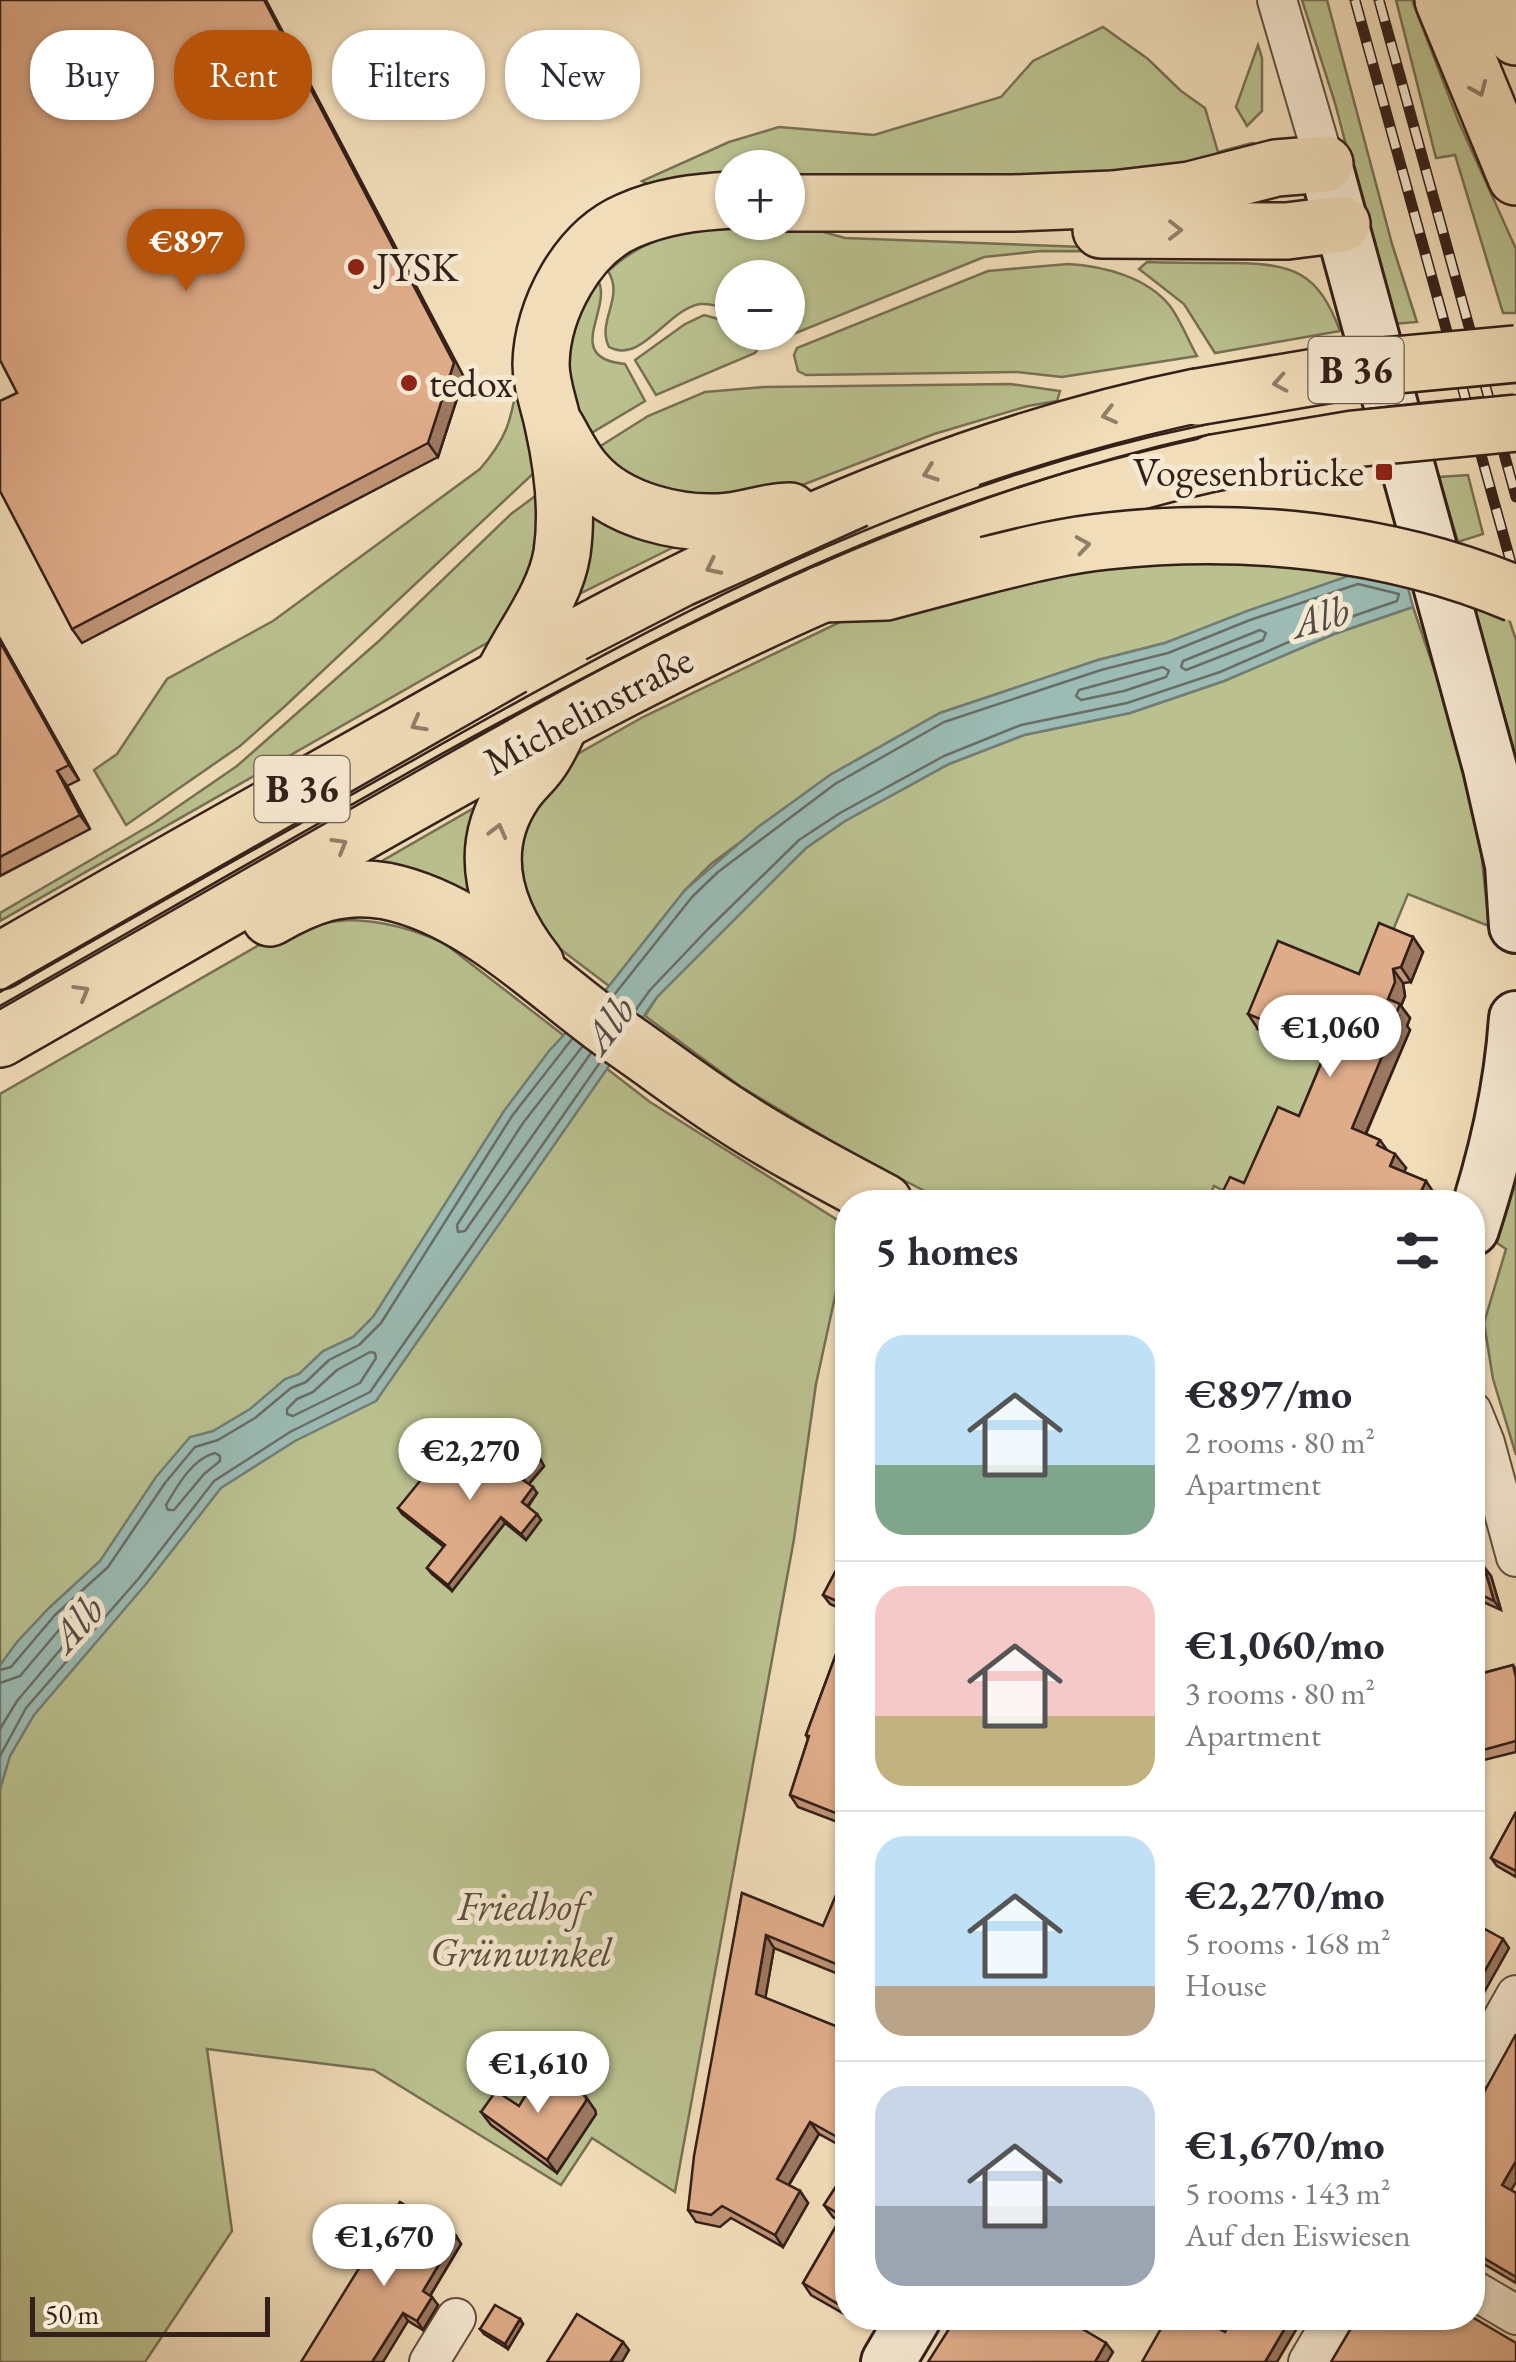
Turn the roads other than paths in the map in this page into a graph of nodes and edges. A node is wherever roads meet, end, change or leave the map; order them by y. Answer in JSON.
{"nodes":[{"id":1,"x":1277,"y":0,"type":"edge"},
{"id":2,"x":1443,"y":0,"type":"edge"},
{"id":3,"x":1500,"y":0,"type":"edge"},
{"id":4,"x":1516,"y":37,"type":"edge"},
{"id":5,"x":1325,"y":164,"type":"junction"},
{"id":6,"x":1516,"y":177,"type":"edge"},
{"id":7,"x":715,"y":202,"type":"edge"},
{"id":8,"x":811,"y":204,"type":"edge"},
{"id":9,"x":1342,"y":224,"type":"junction"},
{"id":10,"x":1516,"y":354,"type":"edge"},
{"id":11,"x":553,"y":423,"type":"junction"},
{"id":12,"x":1516,"y":423,"type":"edge"},
{"id":13,"x":833,"y":511,"type":"junction"},
{"id":14,"x":822,"y":594,"type":"junction"},
{"id":15,"x":1516,"y":594,"type":"edge"},
{"id":16,"x":503,"y":676,"type":"junction"},
{"id":17,"x":562,"y":720,"type":"junction"},
{"id":18,"x":1516,"y":926,"type":"edge"},
{"id":19,"x":500,"y":933,"type":"junction"},
{"id":20,"x":164,"y":945,"type":"junction"},
{"id":21,"x":0,"y":961,"type":"edge"},
{"id":22,"x":1516,"y":1018,"type":"edge"},
{"id":23,"x":0,"y":1039,"type":"edge"},
{"id":24,"x":863,"y":1190,"type":"edge"},
{"id":25,"x":1485,"y":1190,"type":"edge"},
{"id":26,"x":1485,"y":1441,"type":"edge"},
{"id":27,"x":1516,"y":1557,"type":"edge"},
{"id":28,"x":1516,"y":1995,"type":"edge"},
{"id":29,"x":1485,"y":2050,"type":"edge"},
{"id":30,"x":1485,"y":2297,"type":"edge"},
{"id":31,"x":1516,"y":2315,"type":"edge"},
{"id":32,"x":456,"y":2318,"type":"dead end"},
{"id":33,"x":907,"y":2330,"type":"edge"},
{"id":34,"x":1327,"y":2330,"type":"edge"},
{"id":35,"x":429,"y":2362,"type":"edge"},
{"id":36,"x":888,"y":2362,"type":"edge"},
{"id":37,"x":1308,"y":2362,"type":"edge"}],
"edges":[{"from":1,"to":5,"type":"street"},
{"from":2,"to":6,"type":"main road","one_way":true},
{"from":3,"to":4,"type":"main road"},
{"from":5,"to":8,"type":"main road"},
{"from":5,"to":9,"type":"street"},
{"from":7,"to":11,"type":"main road"},
{"from":8,"to":9,"type":"main road","one_way":true},
{"from":9,"to":18,"type":"street"},
{"from":10,"to":13,"type":"main road","name":"Michelinstraße","number":"B 36","one_way":true,"bridge":true},
{"from":11,"to":13,"type":"main road"},
{"from":11,"to":16,"type":"main road"},
{"from":12,"to":14,"type":"main road","name":"Michelinstraße","number":"B 36","bridge":true},
{"from":13,"to":16,"type":"main road","name":"Michelinstraße","number":"B 36","one_way":true},
{"from":14,"to":15,"type":"main road","one_way":true,"bridge":true},
{"from":14,"to":17,"type":"main road","name":"Michelinstraße","number":"B 36"},
{"from":16,"to":21,"type":"main road","name":"Michelinstraße","number":"B 36","one_way":true},
{"from":19,"to":17,"type":"main road","one_way":true},
{"from":20,"to":17,"type":"main road","name":"Michelinstraße","number":"B 36","one_way":true},
{"from":19,"to":20,"type":"main road"},
{"from":19,"to":24,"type":"main road"},
{"from":23,"to":20,"type":"main road","name":"Michelinstraße","number":"B 36","one_way":true},
{"from":22,"to":25,"type":"street"},
{"from":26,"to":27,"type":"street"},
{"from":28,"to":29,"type":"street"},
{"from":30,"to":31,"type":"street"},
{"from":32,"to":35,"type":"street"},
{"from":33,"to":36,"type":"street"},
{"from":34,"to":37,"type":"street"}]}
